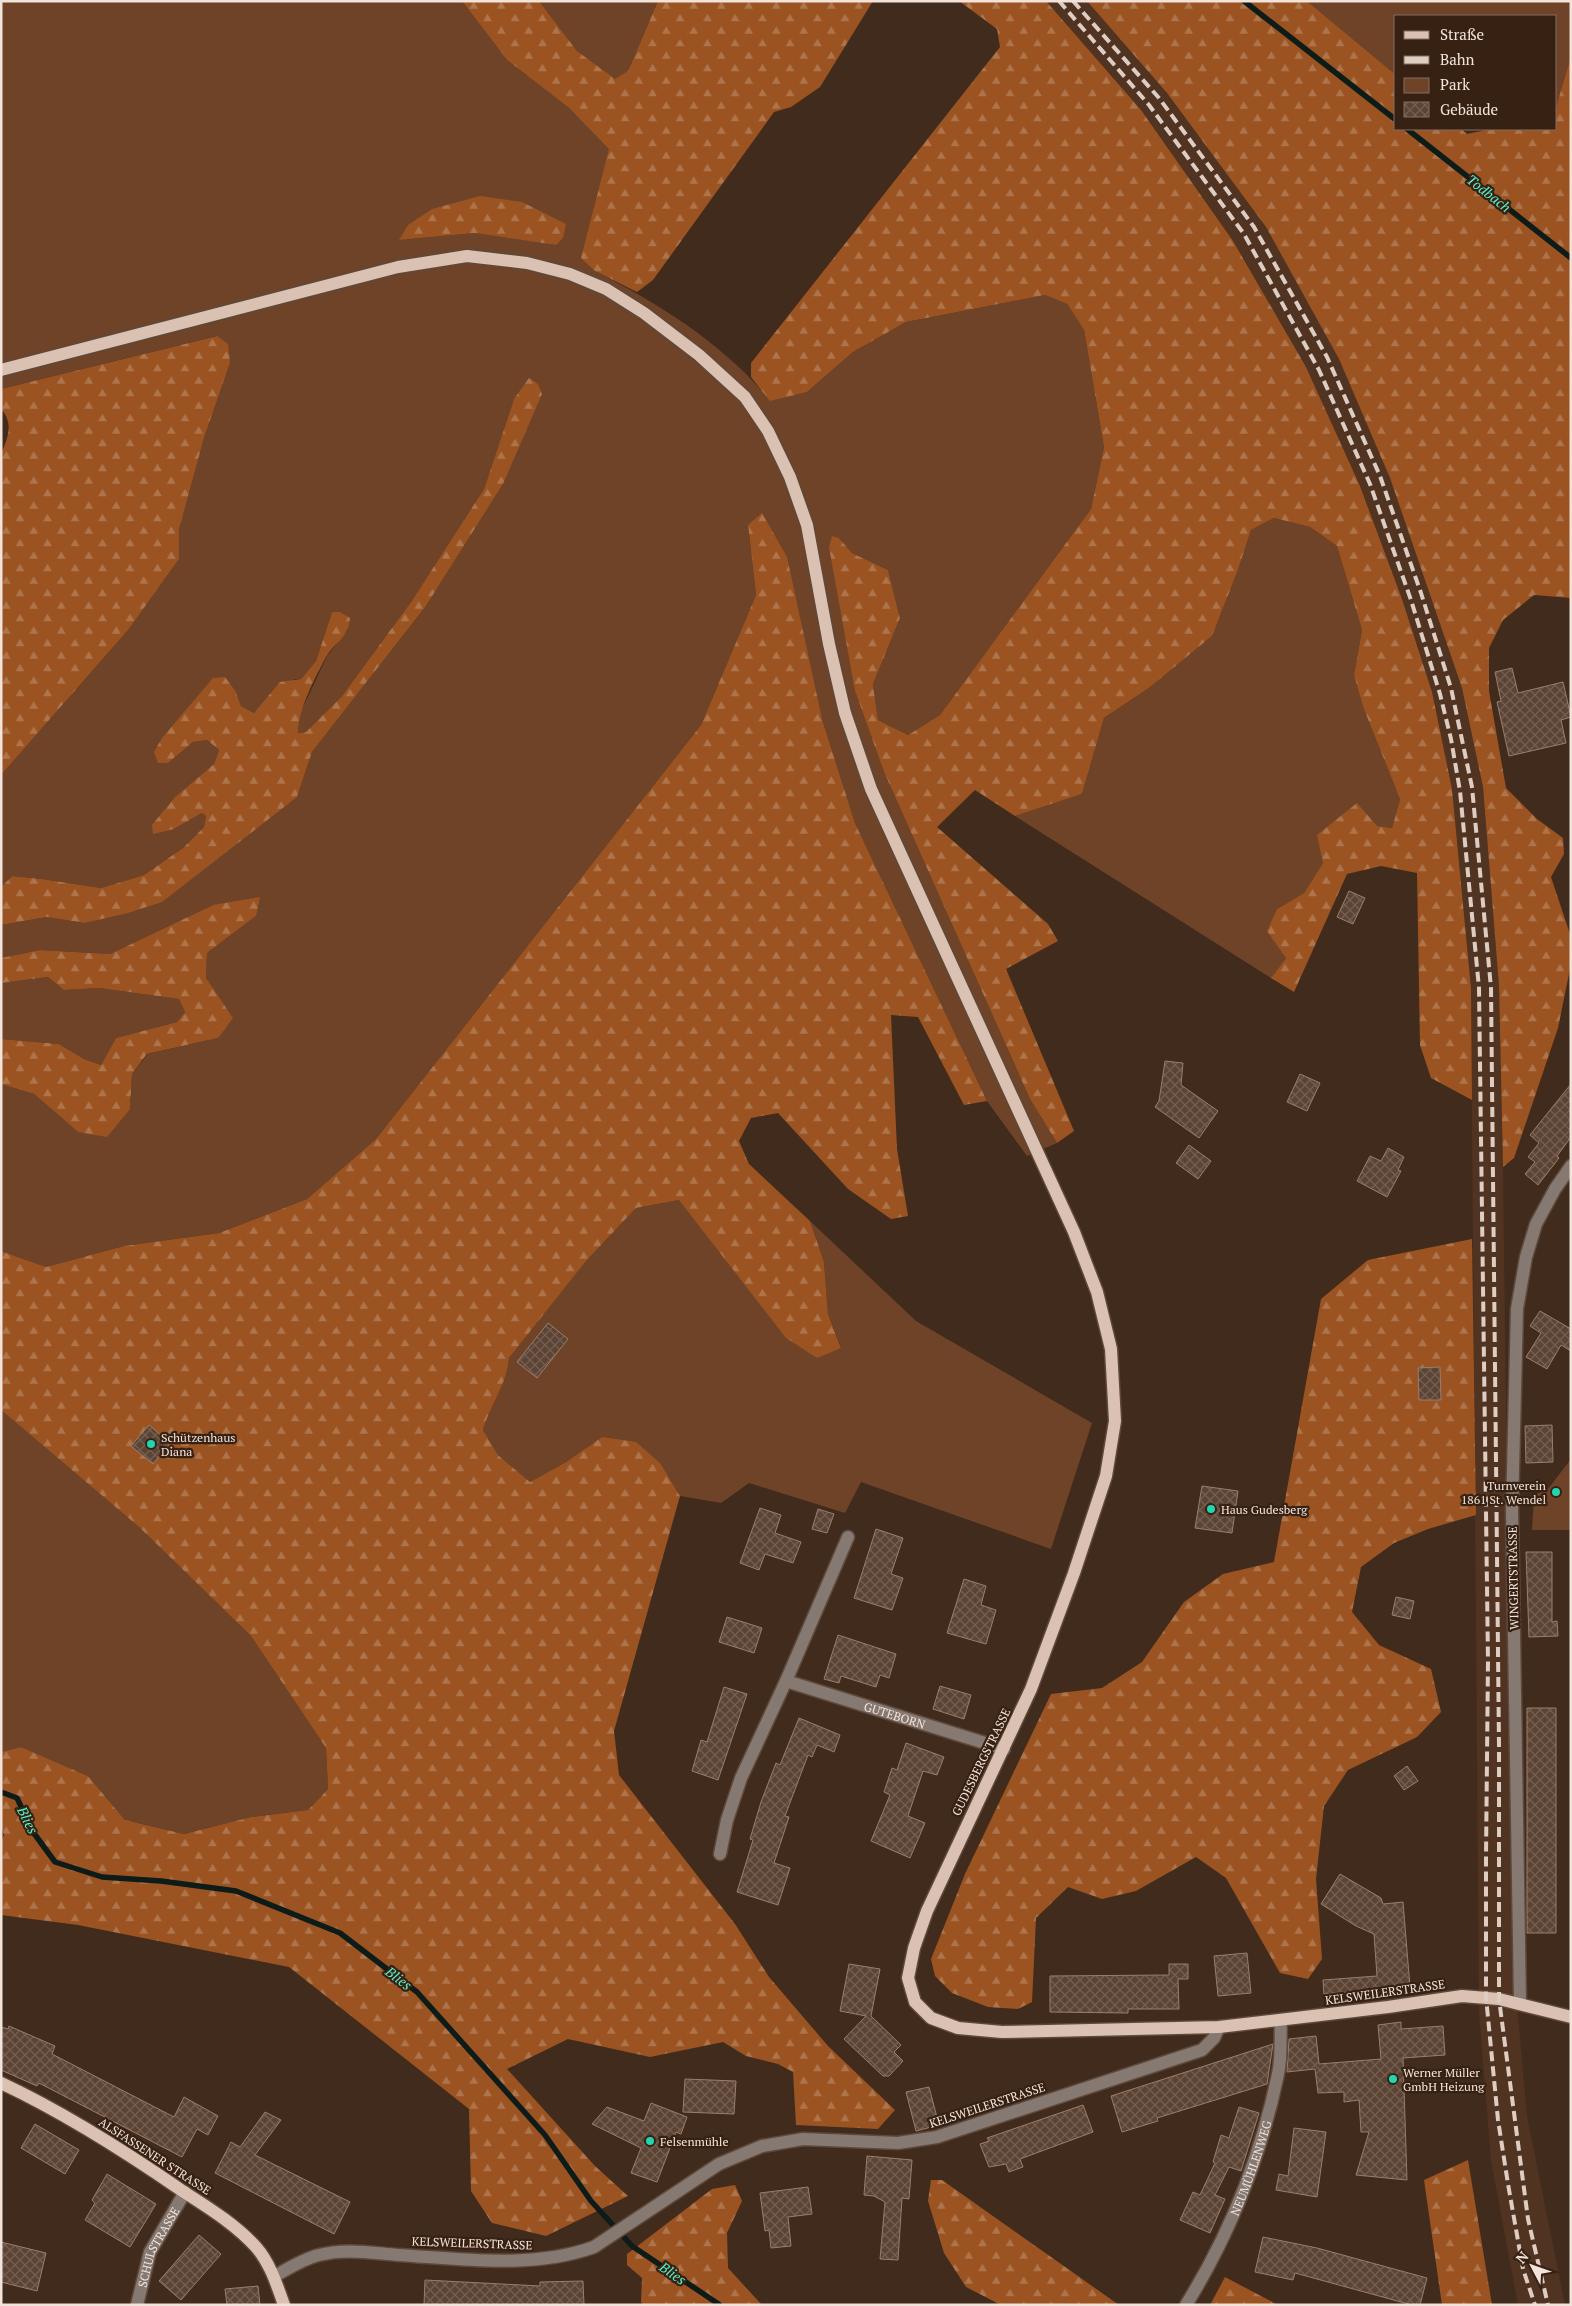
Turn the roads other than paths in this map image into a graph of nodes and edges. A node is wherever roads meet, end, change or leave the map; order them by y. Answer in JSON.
{"nodes":[{"id":1,"x":1,"y":370,"type":"edge"},
{"id":2,"x":1571,"y":1166,"type":"edge"},
{"id":3,"x":848,"y":1538,"type":"dead end"},
{"id":4,"x":786,"y":1682,"type":"junction"},
{"id":5,"x":1004,"y":1749,"type":"junction"},
{"id":6,"x":720,"y":1854,"type":"dead end"},
{"id":7,"x":1520,"y":2003,"type":"junction"},
{"id":8,"x":1571,"y":2017,"type":"edge"},
{"id":9,"x":1281,"y":2020,"type":"junction"},
{"id":10,"x":1219,"y":2027,"type":"junction"},
{"id":11,"x":1,"y":2083,"type":"edge"},
{"id":12,"x":185,"y":2192,"type":"junction"},
{"id":13,"x":274,"y":2276,"type":"junction"},
{"id":14,"x":137,"y":2305,"type":"edge"},
{"id":15,"x":284,"y":2305,"type":"edge"},
{"id":16,"x":1186,"y":2305,"type":"edge"}],
"edges":[{"from":1,"to":5,"type":"main road","name":"GUDESBERGSTRASSE"},
{"from":2,"to":7,"type":"street","name":"WINGERTSTRASSE"},
{"from":3,"to":4,"type":"street"},
{"from":4,"to":5,"type":"street","name":"GUTEBORN"},
{"from":4,"to":6,"type":"street"},
{"from":5,"to":10,"type":"main road","name":"GUDESBERGSTRASSE"},
{"from":7,"to":8,"type":"main road","name":"KELSWEILERSTRASSE"},
{"from":7,"to":9,"type":"main road","name":"KELSWEILERSTRASSE"},
{"from":9,"to":10,"type":"main road","name":"KELSWEILERSTRASSE"},
{"from":9,"to":16,"type":"street","name":"NEUMÜHLENWEG"},
{"from":10,"to":13,"type":"street","name":"KELSWEILERSTRASSE"},
{"from":11,"to":12,"type":"main road","name":"ALSFASSENER STRASSE"},
{"from":12,"to":13,"type":"main road","name":"ALSFASSENER STRASSE"},
{"from":12,"to":14,"type":"street","name":"SCHULSTRASSE"},
{"from":13,"to":15,"type":"main road","name":"ALSFASSENER STRASSE"}]}
